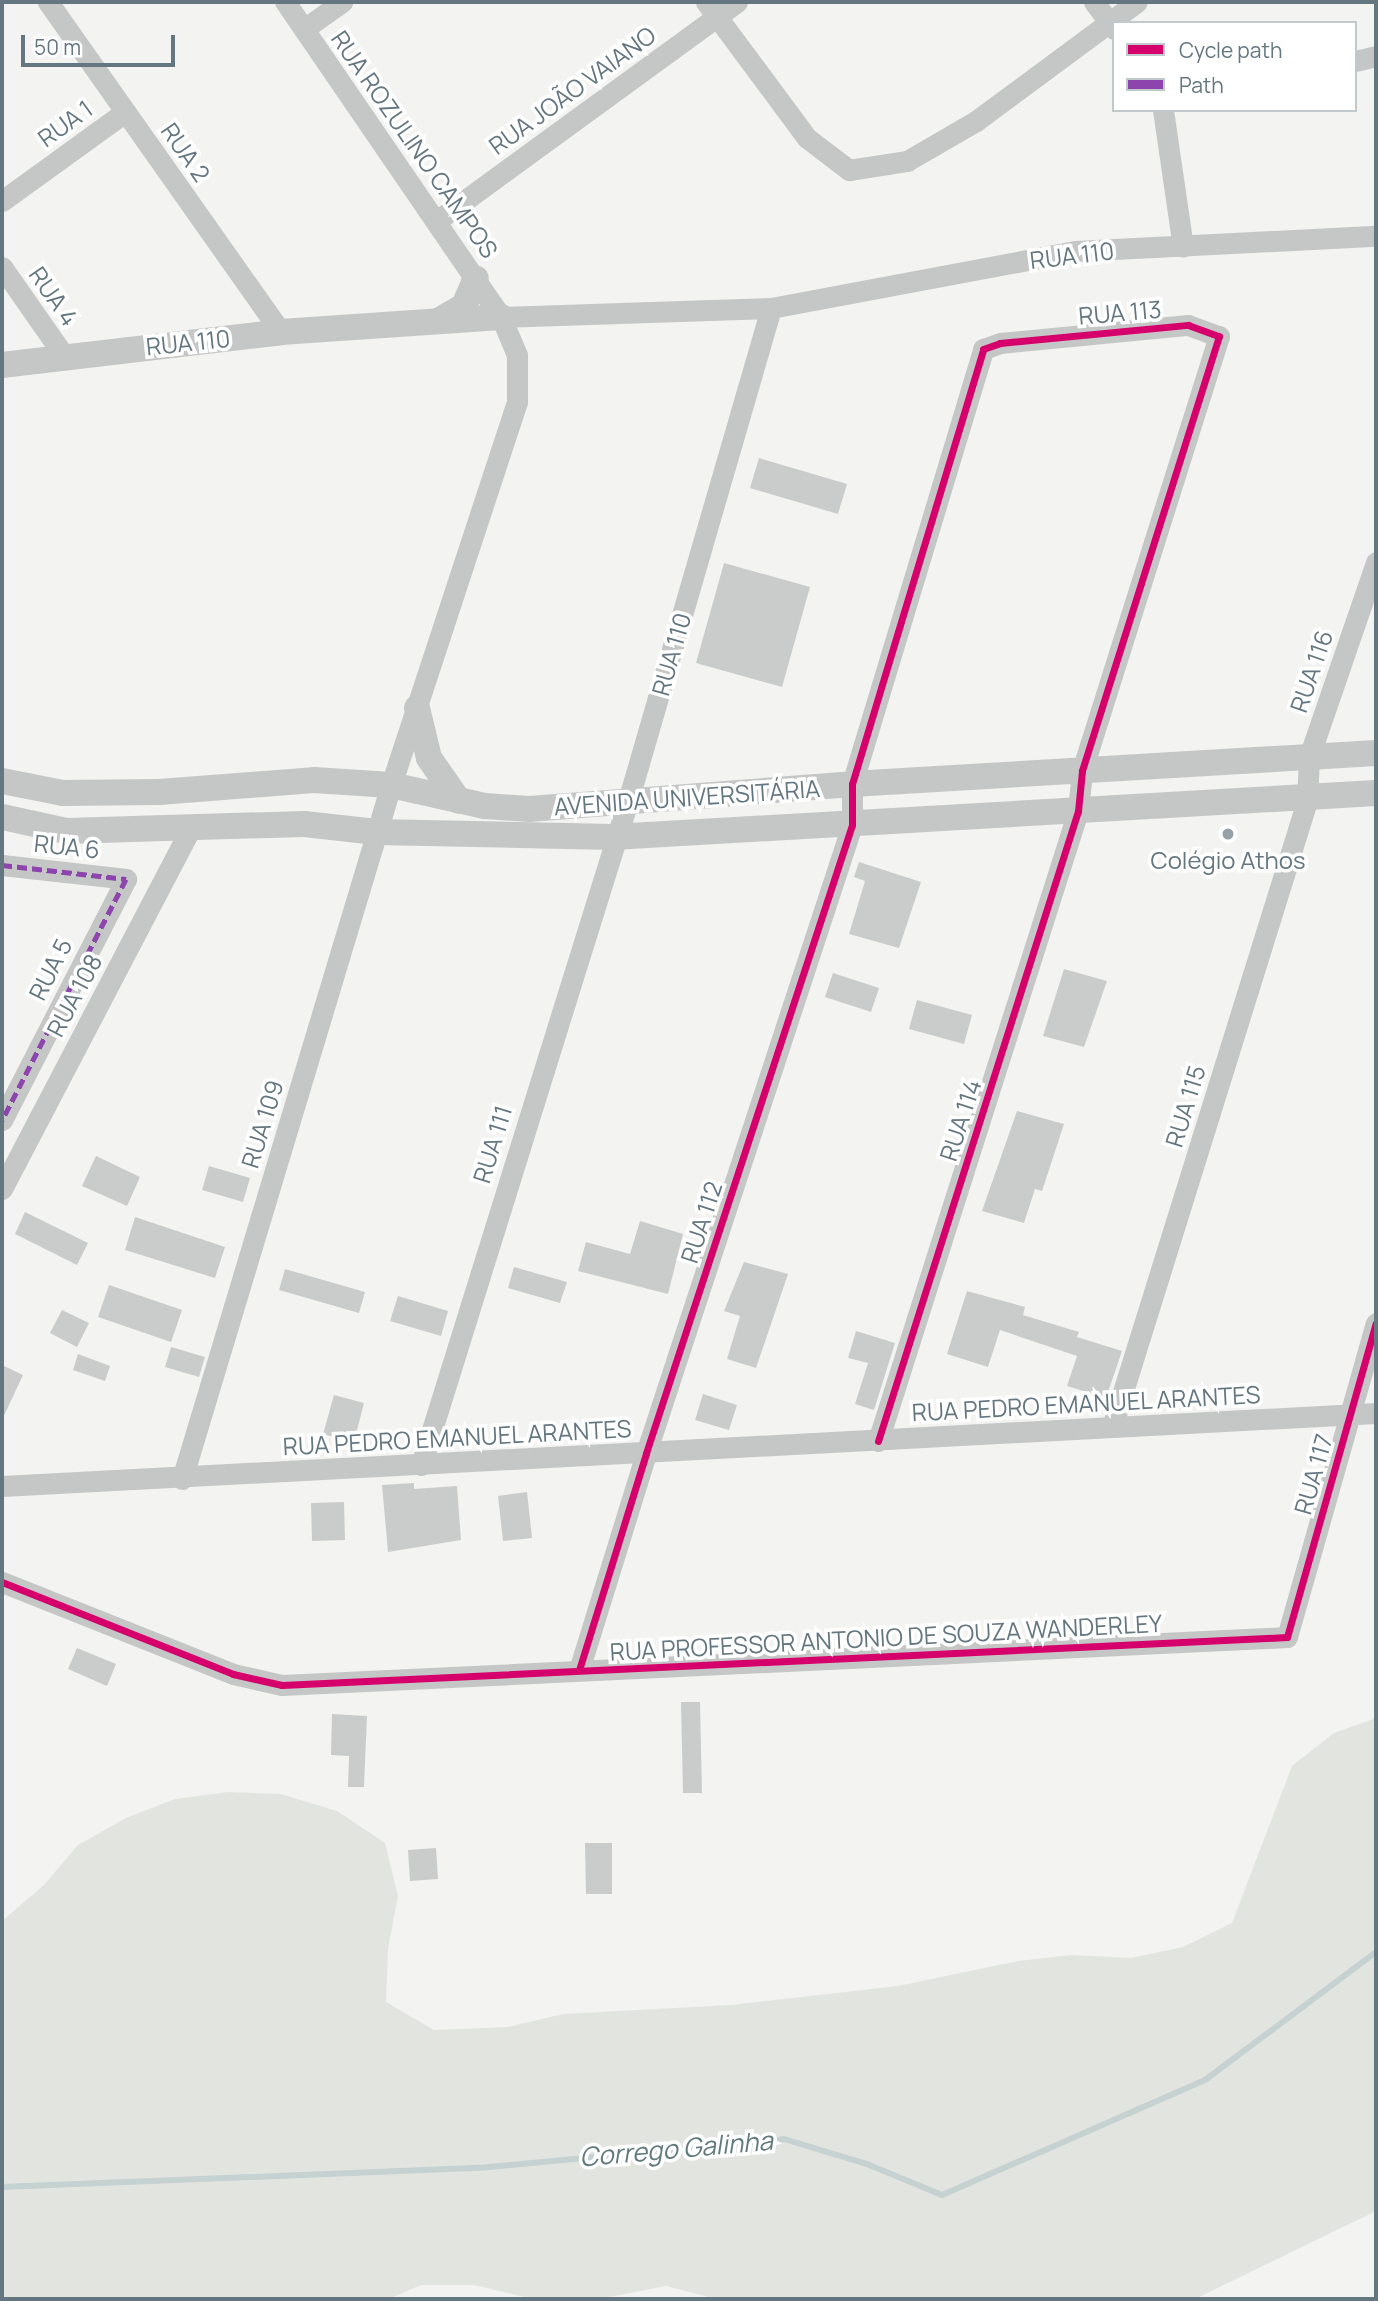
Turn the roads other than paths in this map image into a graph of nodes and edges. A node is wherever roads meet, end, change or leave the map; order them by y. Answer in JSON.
{"nodes":[{"id":1,"x":48,"y":2,"type":"edge"},
{"id":2,"x":285,"y":2,"type":"edge"},
{"id":3,"x":342,"y":2,"type":"edge"},
{"id":4,"x":737,"y":2,"type":"edge"},
{"id":5,"x":1094,"y":2,"type":"edge"},
{"id":6,"x":1137,"y":2,"type":"edge"},
{"id":7,"x":710,"y":9,"type":"edge"},
{"id":8,"x":1116,"y":21,"type":"edge"},
{"id":9,"x":1111,"y":26,"type":"edge"},
{"id":10,"x":304,"y":29,"type":"junction"},
{"id":11,"x":1376,"y":56,"type":"edge"},
{"id":12,"x":1357,"y":61,"type":"edge"},
{"id":13,"x":125,"y":112,"type":"junction"},
{"id":14,"x":1163,"y":112,"type":"edge"},
{"id":15,"x":2,"y":201,"type":"edge"},
{"id":16,"x":438,"y":220,"type":"junction"},
{"id":17,"x":1376,"y":236,"type":"edge"},
{"id":18,"x":1183,"y":247,"type":"junction"},
{"id":19,"x":2,"y":267,"type":"edge"},
{"id":20,"x":476,"y":278,"type":"junction"},
{"id":21,"x":771,"y":308,"type":"junction"},
{"id":22,"x":501,"y":317,"type":"junction"},
{"id":23,"x":438,"y":321,"type":"junction"},
{"id":24,"x":281,"y":332,"type":"junction"},
{"id":25,"x":64,"y":356,"type":"junction"},
{"id":26,"x":2,"y":365,"type":"edge"},
{"id":27,"x":1376,"y":562,"type":"edge"},
{"id":28,"x":417,"y":708,"type":"junction"},
{"id":29,"x":1376,"y":753,"type":"edge"},
{"id":30,"x":1309,"y":757,"type":"junction"},
{"id":31,"x":1082,"y":771,"type":"junction"},
{"id":32,"x":2,"y":781,"type":"edge"},
{"id":33,"x":288,"y":782,"type":"junction"},
{"id":34,"x":852,"y":784,"type":"junction"},
{"id":35,"x":391,"y":785,"type":"junction"},
{"id":36,"x":1376,"y":793,"type":"edge"},
{"id":37,"x":459,"y":801,"type":"junction"},
{"id":38,"x":628,"y":801,"type":"junction"},
{"id":39,"x":1307,"y":801,"type":"junction"},
{"id":40,"x":1078,"y":811,"type":"junction"},
{"id":41,"x":2,"y":817,"type":"edge"},
{"id":42,"x":296,"y":824,"type":"junction"},
{"id":43,"x":852,"y":824,"type":"junction"},
{"id":44,"x":192,"y":825,"type":"junction"},
{"id":45,"x":377,"y":832,"type":"junction"},
{"id":46,"x":613,"y":837,"type":"junction"},
{"id":47,"x":2,"y":866,"type":"edge"},
{"id":48,"x":126,"y":879,"type":"joint"},
{"id":49,"x":2,"y":1120,"type":"edge"},
{"id":50,"x":2,"y":1189,"type":"edge"},
{"id":51,"x":1376,"y":1322,"type":"edge"},
{"id":52,"x":1376,"y":1413,"type":"edge"},
{"id":53,"x":1350,"y":1414,"type":"junction"},
{"id":54,"x":1112,"y":1427,"type":"junction"},
{"id":55,"x":878,"y":1441,"type":"junction"},
{"id":56,"x":646,"y":1453,"type":"junction"},
{"id":57,"x":421,"y":1465,"type":"junction"},
{"id":58,"x":182,"y":1479,"type":"junction"},
{"id":59,"x":2,"y":1486,"type":"edge"},
{"id":60,"x":2,"y":1582,"type":"edge"},
{"id":61,"x":1287,"y":1637,"type":"joint"},
{"id":62,"x":579,"y":1671,"type":"junction"}],
"edges":[{"from":1,"to":13,"type":"street","name":"RUA 2"},
{"from":2,"to":10,"type":"street","name":"RUA ROZULINO CAMPOS"},
{"from":3,"to":10,"type":"street"},
{"from":4,"to":7,"type":"street","name":"RUA JOÃO VAIANO"},
{"from":5,"to":9,"type":"street"},
{"from":6,"to":8,"type":"street"},
{"from":7,"to":9,"type":"street"},
{"from":7,"to":16,"type":"street","name":"RUA JOÃO VAIANO"},
{"from":10,"to":16,"type":"street","name":"RUA ROZULINO CAMPOS"},
{"from":11,"to":12,"type":"street"},
{"from":13,"to":15,"type":"street","name":"RUA 1"},
{"from":13,"to":24,"type":"street","name":"RUA 2"},
{"from":14,"to":18,"type":"street"},
{"from":16,"to":20,"type":"street","name":"RUA ROZULINO CAMPOS"},
{"from":17,"to":18,"type":"street","name":"RUA 110"},
{"from":18,"to":21,"type":"street","name":"RUA 110"},
{"from":19,"to":25,"type":"street","name":"RUA 4"},
{"from":20,"to":22,"type":"street","name":"RUA ROZULINO CAMPOS"},
{"from":20,"to":23,"type":"street"},
{"from":21,"to":22,"type":"street","name":"RUA 110"},
{"from":21,"to":38,"type":"street","name":"RUA 110"},
{"from":22,"to":23,"type":"street","name":"RUA 110"},
{"from":22,"to":28,"type":"street"},
{"from":23,"to":24,"type":"street","name":"RUA 110"},
{"from":24,"to":25,"type":"street","name":"RUA 110"},
{"from":25,"to":26,"type":"street","name":"RUA 110"},
{"from":27,"to":30,"type":"street","name":"RUA 116"},
{"from":28,"to":35,"type":"street"},
{"from":28,"to":37,"type":"street"},
{"from":29,"to":30,"type":"street","name":"AVENIDA UNIVERSITÁRIA"},
{"from":30,"to":31,"type":"street","name":"AVENIDA UNIVERSITÁRIA"},
{"from":30,"to":39,"type":"street","name":"RUA 116"},
{"from":31,"to":34,"type":"street","name":"AVENIDA UNIVERSITÁRIA"},
{"from":31,"to":34,"type":"street","name":"RUA 113"},
{"from":31,"to":40,"type":"street","name":"RUA 113"},
{"from":32,"to":33,"type":"street","name":"AVENIDA UNIVERSITÁRIA"},
{"from":33,"to":35,"type":"street","name":"AVENIDA UNIVERSITÁRIA"},
{"from":33,"to":42,"type":"street"},
{"from":34,"to":38,"type":"street","name":"AVENIDA UNIVERSITÁRIA"},
{"from":34,"to":43,"type":"street","name":"RUA 112"},
{"from":35,"to":37,"type":"street","name":"AVENIDA UNIVERSITÁRIA"},
{"from":35,"to":45,"type":"street","name":"RUA 109"},
{"from":36,"to":39,"type":"street","name":"AVENIDA UNIVERSITÁRIA"},
{"from":37,"to":38,"type":"street","name":"AVENIDA UNIVERSITÁRIA"},
{"from":38,"to":46,"type":"street","name":"RUA 110"},
{"from":39,"to":40,"type":"street","name":"AVENIDA UNIVERSITÁRIA"},
{"from":39,"to":54,"type":"street","name":"RUA 115"},
{"from":40,"to":43,"type":"street","name":"AVENIDA UNIVERSITÁRIA"},
{"from":40,"to":55,"type":"street","name":"RUA 114"},
{"from":41,"to":44,"type":"street","name":"AVENIDA UNIVERSITÁRIA"},
{"from":42,"to":44,"type":"street","name":"AVENIDA UNIVERSITÁRIA"},
{"from":42,"to":45,"type":"street","name":"AVENIDA UNIVERSITÁRIA"},
{"from":43,"to":46,"type":"street","name":"AVENIDA UNIVERSITÁRIA"},
{"from":43,"to":56,"type":"street","name":"RUA 112"},
{"from":44,"to":50,"type":"street","name":"RUA 108"},
{"from":45,"to":46,"type":"street","name":"AVENIDA UNIVERSITÁRIA"},
{"from":45,"to":58,"type":"street","name":"RUA 109"},
{"from":46,"to":57,"type":"street","name":"RUA 111"},
{"from":47,"to":48,"type":"street","name":"RUA 6"},
{"from":48,"to":49,"type":"street","name":"RUA 5"},
{"from":51,"to":53,"type":"street","name":"RUA 117"},
{"from":52,"to":53,"type":"street","name":"RUA PEDRO EMANUEL ARANTES"},
{"from":53,"to":54,"type":"street","name":"RUA PEDRO EMANUEL ARANTES"},
{"from":53,"to":61,"type":"street","name":"RUA 117"},
{"from":54,"to":55,"type":"street","name":"RUA PEDRO EMANUEL ARANTES"},
{"from":55,"to":56,"type":"street","name":"RUA PEDRO EMANUEL ARANTES"},
{"from":56,"to":57,"type":"street","name":"RUA PEDRO EMANUEL ARANTES"},
{"from":56,"to":62,"type":"street","name":"RUA 112"},
{"from":57,"to":58,"type":"street","name":"RUA PEDRO EMANUEL ARANTES"},
{"from":58,"to":59,"type":"street","name":"RUA PEDRO EMANUEL ARANTES"},
{"from":60,"to":62,"type":"street","name":"RUA PROFESSOR ANTONIO DE SOUZA WANDERLEY"},
{"from":61,"to":62,"type":"street","name":"RUA PROFESSOR ANTONIO DE SOUZA WANDERLEY"}]}
